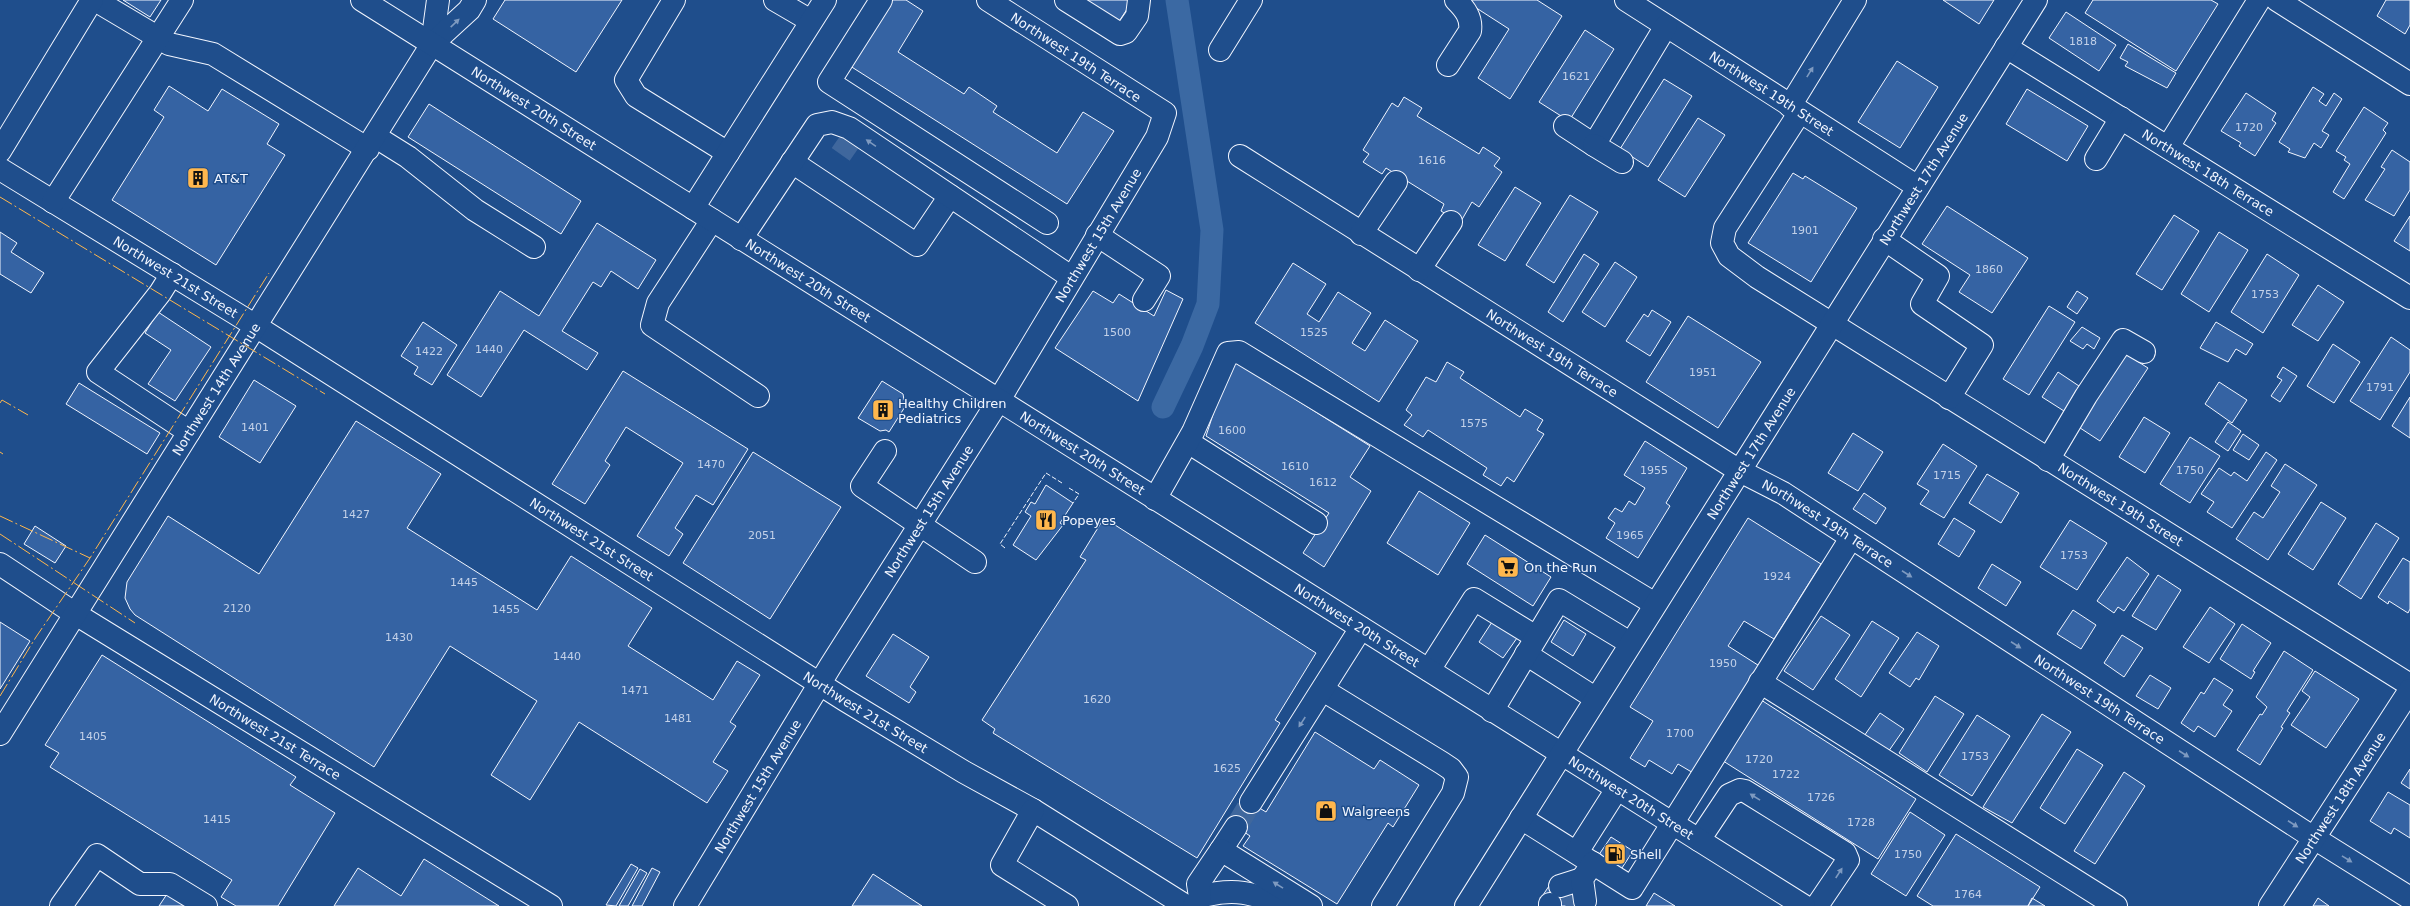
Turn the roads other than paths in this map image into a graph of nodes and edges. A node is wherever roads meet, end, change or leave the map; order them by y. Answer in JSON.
{"nodes":[{"id":1,"x":94,"y":0,"type":"edge"},
{"id":2,"x":182,"y":0,"type":"edge"},
{"id":3,"x":362,"y":0,"type":"edge"},
{"id":4,"x":438,"y":0,"type":"edge"},
{"id":5,"x":475,"y":0,"type":"edge"},
{"id":6,"x":674,"y":0,"type":"edge"},
{"id":7,"x":775,"y":0,"type":"edge"},
{"id":8,"x":825,"y":0,"type":"edge"},
{"id":9,"x":881,"y":0,"type":"edge"},
{"id":10,"x":988,"y":0,"type":"edge"},
{"id":11,"x":1066,"y":0,"type":"edge"},
{"id":12,"x":1139,"y":0,"type":"edge"},
{"id":13,"x":1251,"y":0,"type":"edge"},
{"id":14,"x":1456,"y":0,"type":"edge"},
{"id":15,"x":1626,"y":0,"type":"edge"},
{"id":16,"x":1855,"y":0,"type":"edge"},
{"id":17,"x":2036,"y":0,"type":"edge"},
{"id":18,"x":2259,"y":0,"type":"edge"},
{"id":19,"x":2277,"y":0,"type":"edge"},
{"id":20,"x":811,"y":21,"type":"junction"},
{"id":21,"x":1666,"y":26,"type":"junction"},
{"id":22,"x":158,"y":37,"type":"junction"},
{"id":23,"x":432,"y":44,"type":"junction"},
{"id":24,"x":2006,"y":47,"type":"junction"},
{"id":25,"x":1220,"y":50,"type":"dead end"},
{"id":26,"x":1448,"y":65,"type":"dead end"},
{"id":27,"x":2410,"y":84,"type":"edge"},
{"id":28,"x":1795,"y":109,"type":"junction"},
{"id":29,"x":1165,"y":113,"type":"joint"},
{"id":30,"x":2121,"y":118,"type":"junction"},
{"id":31,"x":817,"y":125,"type":"junction"},
{"id":32,"x":1565,"y":126,"type":"dead end"},
{"id":33,"x":838,"y":140,"type":"tunnel mouth"},
{"id":34,"x":372,"y":143,"type":"junction"},
{"id":35,"x":1594,"y":145,"type":"junction"},
{"id":36,"x":2168,"y":147,"type":"junction"},
{"id":37,"x":0,"y":151,"type":"edge"},
{"id":38,"x":858,"y":152,"type":"tunnel mouth"},
{"id":39,"x":728,"y":153,"type":"junction"},
{"id":40,"x":1240,"y":156,"type":"dead end"},
{"id":41,"x":2096,"y":160,"type":"dead end"},
{"id":42,"x":792,"y":162,"type":"junction"},
{"id":43,"x":1622,"y":162,"type":"dead end"},
{"id":44,"x":0,"y":169,"type":"edge"},
{"id":45,"x":925,"y":180,"type":"junction"},
{"id":46,"x":1396,"y":182,"type":"dead end"},
{"id":47,"x":1918,"y":186,"type":"junction"},
{"id":48,"x":950,"y":196,"type":"junction"},
{"id":49,"x":53,"y":202,"type":"junction"},
{"id":50,"x":693,"y":208,"type":"junction"},
{"id":51,"x":712,"y":220,"type":"junction"},
{"id":52,"x":1451,"y":222,"type":"dead end"},
{"id":53,"x":1047,"y":223,"type":"dead end"},
{"id":54,"x":1361,"y":234,"type":"junction"},
{"id":55,"x":1096,"y":235,"type":"junction"},
{"id":56,"x":742,"y":239,"type":"junction"},
{"id":57,"x":1884,"y":239,"type":"junction"},
{"id":58,"x":534,"y":248,"type":"dead end"},
{"id":59,"x":1419,"y":270,"type":"junction"},
{"id":60,"x":172,"y":274,"type":"junction"},
{"id":61,"x":1071,"y":277,"type":"junction"},
{"id":62,"x":2410,"y":298,"type":"edge"},
{"id":63,"x":1144,"y":300,"type":"dead end"},
{"id":64,"x":1831,"y":323,"type":"junction"},
{"id":65,"x":256,"y":326,"type":"junction"},
{"id":66,"x":2144,"y":352,"type":"dead end"},
{"id":67,"x":758,"y":396,"type":"dead end"},
{"id":68,"x":1949,"y":398,"type":"junction"},
{"id":69,"x":999,"y":400,"type":"junction"},
{"id":70,"x":189,"y":432,"type":"junction"},
{"id":71,"x":1188,"y":442,"type":"junction"},
{"id":72,"x":885,"y":451,"type":"dead end"},
{"id":73,"x":2048,"y":460,"type":"junction"},
{"id":74,"x":1738,"y":470,"type":"junction"},
{"id":75,"x":1155,"y":499,"type":"junction"},
{"id":76,"x":1316,"y":523,"type":"dead end"},
{"id":77,"x":919,"y":526,"type":"junction"},
{"id":78,"x":1851,"y":538,"type":"junction"},
{"id":79,"x":975,"y":562,"type":"dead end"},
{"id":80,"x":0,"y":564,"type":"edge"},
{"id":81,"x":1655,"y":604,"type":"junction"},
{"id":82,"x":74,"y":613,"type":"junction"},
{"id":83,"x":1361,"y":628,"type":"junction"},
{"id":84,"x":1630,"y":644,"type":"junction"},
{"id":85,"x":1531,"y":646,"type":"junction"},
{"id":86,"x":1429,"y":670,"type":"junction"},
{"id":87,"x":1760,"y":682,"type":"junction"},
{"id":88,"x":820,"y":684,"type":"junction"},
{"id":89,"x":2410,"y":684,"type":"edge"},
{"id":90,"x":1323,"y":690,"type":"junction"},
{"id":91,"x":2410,"y":690,"type":"edge"},
{"id":92,"x":1595,"y":698,"type":"junction"},
{"id":93,"x":1492,"y":711,"type":"junction"},
{"id":94,"x":0,"y":734,"type":"edge"},
{"id":95,"x":1560,"y":754,"type":"junction"},
{"id":96,"x":1617,"y":789,"type":"junction"},
{"id":97,"x":1251,"y":802,"type":"tunnel mouth"},
{"id":98,"x":1034,"y":810,"type":"junction"},
{"id":99,"x":1521,"y":818,"type":"junction"},
{"id":100,"x":1672,"y":824,"type":"junction"},
{"id":101,"x":1236,"y":826,"type":"tunnel mouth"},
{"id":102,"x":2314,"y":838,"type":"junction"},
{"id":103,"x":1699,"y":840,"type":"junction"},
{"id":104,"x":1221,"y":850,"type":"junction"},
{"id":105,"x":1571,"y":886,"type":"edge"},
{"id":106,"x":2410,"y":898,"type":"edge"},
{"id":107,"x":1193,"y":903,"type":"edge"},
{"id":108,"x":61,"y":906,"type":"edge"},
{"id":109,"x":206,"y":906,"type":"edge"},
{"id":110,"x":551,"y":906,"type":"edge"},
{"id":111,"x":685,"y":906,"type":"edge"},
{"id":112,"x":1067,"y":906,"type":"edge"},
{"id":113,"x":1285,"y":906,"type":"edge"},
{"id":114,"x":1311,"y":906,"type":"edge"},
{"id":115,"x":1383,"y":906,"type":"edge"},
{"id":116,"x":1466,"y":906,"type":"edge"},
{"id":117,"x":1804,"y":906,"type":"edge"},
{"id":118,"x":1817,"y":906,"type":"edge"},
{"id":119,"x":2116,"y":906,"type":"edge"},
{"id":120,"x":2270,"y":906,"type":"edge"}],
"edges":[{"from":1,"to":22,"type":"street"},
{"from":1,"to":37,"type":"street"},
{"from":2,"to":22,"type":"street"},
{"from":3,"to":23,"type":"street","name":"Northwest 20th Street"},
{"from":4,"to":23,"type":"street","name":"Northwest 14th Avenue"},
{"from":23,"to":5,"type":"street","name":"Northwest 14th Avenue","one_way":true},
{"from":6,"to":39,"type":"street"},
{"from":7,"to":20,"type":"street"},
{"from":8,"to":20,"type":"street"},
{"from":9,"to":53,"type":"street"},
{"from":10,"to":29,"type":"street","name":"Northwest 19th Terrace"},
{"from":11,"to":12,"type":"street"},
{"from":13,"to":25,"type":"street"},
{"from":14,"to":26,"type":"street"},
{"from":15,"to":21,"type":"street","name":"Northwest 19th Street"},
{"from":28,"to":16,"type":"street","name":"Northwest 19th Street","one_way":true},
{"from":17,"to":24,"type":"street","name":"Northwest 17th Avenue"},
{"from":18,"to":36,"type":"street"},
{"from":19,"to":27,"type":"street"},
{"from":20,"to":39,"type":"street"},
{"from":21,"to":28,"type":"street","name":"Northwest 19th Street"},
{"from":21,"to":35,"type":"street"},
{"from":22,"to":34,"type":"street"},
{"from":22,"to":49,"type":"street"},
{"from":23,"to":34,"type":"street","name":"Northwest 14th Avenue"},
{"from":23,"to":50,"type":"street","name":"Northwest 20th Street"},
{"from":24,"to":30,"type":"street","name":"Northwest 18th Terrace"},
{"from":24,"to":47,"type":"street","name":"Northwest 17th Avenue"},
{"from":28,"to":47,"type":"street","name":"Northwest 19th Street"},
{"from":28,"to":64,"type":"street","name":"Northwest 19th Street"},
{"from":29,"to":55,"type":"street","name":"Northwest 15th Avenue"},
{"from":30,"to":36,"type":"street","name":"Northwest 18th Terrace"},
{"from":30,"to":41,"type":"street"},
{"from":31,"to":33,"type":"street"},
{"from":31,"to":42,"type":"street"},
{"from":45,"to":31,"type":"street","one_way":true},
{"from":32,"to":35,"type":"street"},
{"from":34,"to":58,"type":"street"},
{"from":34,"to":65,"type":"street","name":"Northwest 14th Avenue"},
{"from":35,"to":43,"type":"street"},
{"from":36,"to":62,"type":"street","name":"Northwest 18th Terrace"},
{"from":38,"to":45,"type":"street"},
{"from":39,"to":50,"type":"street"},
{"from":40,"to":54,"type":"street","name":"Northwest 19th Terrace"},
{"from":42,"to":48,"type":"street"},
{"from":42,"to":56,"type":"street"},
{"from":44,"to":49,"type":"street","name":"Northwest 21st Street"},
{"from":45,"to":48,"type":"street"},
{"from":46,"to":54,"type":"street"},
{"from":47,"to":57,"type":"street","name":"Northwest 17th Avenue"},
{"from":48,"to":61,"type":"street"},
{"from":49,"to":60,"type":"street","name":"Northwest 21st Street"},
{"from":50,"to":51,"type":"street","name":"Northwest 20th Street"},
{"from":51,"to":56,"type":"street","name":"Northwest 20th Street"},
{"from":51,"to":67,"type":"street"},
{"from":52,"to":59,"type":"street"},
{"from":54,"to":59,"type":"street","name":"Northwest 19th Terrace"},
{"from":55,"to":61,"type":"street","name":"Northwest 15th Avenue"},
{"from":55,"to":63,"type":"street"},
{"from":56,"to":69,"type":"street","name":"Northwest 20th Street"},
{"from":57,"to":64,"type":"street","name":"Northwest 17th Avenue"},
{"from":57,"to":68,"type":"street"},
{"from":59,"to":74,"type":"street","name":"Northwest 19th Terrace"},
{"from":60,"to":65,"type":"street","name":"Northwest 21st Street"},
{"from":60,"to":70,"type":"street"},
{"from":61,"to":69,"type":"street","name":"Northwest 15th Avenue"},
{"from":64,"to":68,"type":"street","name":"Northwest 19th Street"},
{"from":64,"to":74,"type":"street","name":"Northwest 17th Avenue"},
{"from":65,"to":70,"type":"street","name":"Northwest 14th Avenue"},
{"from":65,"to":88,"type":"street","name":"Northwest 21st Street"},
{"from":66,"to":73,"type":"street"},
{"from":68,"to":73,"type":"street","name":"Northwest 19th Street"},
{"from":69,"to":75,"type":"street","name":"Northwest 20th Street"},
{"from":69,"to":77,"type":"street","name":"Northwest 15th Avenue"},
{"from":70,"to":82,"type":"street","name":"Northwest 14th Avenue"},
{"from":71,"to":75,"type":"street"},
{"from":71,"to":76,"type":"street"},
{"from":71,"to":81,"type":"street"},
{"from":72,"to":77,"type":"street"},
{"from":73,"to":89,"type":"street","name":"Northwest 19th Street"},
{"from":74,"to":78,"type":"street","name":"Northwest 19th Terrace"},
{"from":74,"to":81,"type":"street","name":"Northwest 17th Avenue"},
{"from":75,"to":83,"type":"street","name":"Northwest 20th Street"},
{"from":77,"to":79,"type":"street"},
{"from":77,"to":88,"type":"street","name":"Northwest 15th Avenue"},
{"from":78,"to":87,"type":"street"},
{"from":78,"to":102,"type":"street","name":"Northwest 19th Terrace","one_way":true},
{"from":80,"to":82,"type":"street","name":"Northwest 21st Terrace"},
{"from":81,"to":84,"type":"street","name":"Northwest 17th Avenue"},
{"from":82,"to":94,"type":"street","name":"Northwest 14th Avenue"},
{"from":82,"to":110,"type":"street","name":"Northwest 21st Terrace"},
{"from":83,"to":86,"type":"street","name":"Northwest 20th Street"},
{"from":83,"to":90,"type":"street"},
{"from":84,"to":85,"type":"street"},
{"from":84,"to":92,"type":"street","name":"Northwest 17th Avenue"},
{"from":85,"to":86,"type":"street"},
{"from":85,"to":92,"type":"street"},
{"from":85,"to":93,"type":"street"},
{"from":86,"to":93,"type":"street","name":"Northwest 20th Street"},
{"from":87,"to":100,"type":"street"},
{"from":87,"to":119,"type":"street"},
{"from":88,"to":98,"type":"street","name":"Northwest 21st Street"},
{"from":88,"to":111,"type":"street","name":"Northwest 15th Avenue"},
{"from":90,"to":97,"type":"street","one_way":true},
{"from":90,"to":115,"type":"street"},
{"from":91,"to":102,"type":"street","name":"Northwest 18th Avenue"},
{"from":92,"to":95,"type":"street","name":"Northwest 17th Avenue"},
{"from":93,"to":95,"type":"street","name":"Northwest 20th Street"},
{"from":95,"to":96,"type":"street","name":"Northwest 20th Street"},
{"from":95,"to":99,"type":"street","name":"Northwest 17th Avenue"},
{"from":96,"to":100,"type":"street","name":"Northwest 20th Street"},
{"from":96,"to":105,"type":"street"},
{"from":98,"to":107,"type":"street","name":"Northwest 21st Street"},
{"from":98,"to":112,"type":"street"},
{"from":99,"to":105,"type":"street"},
{"from":99,"to":116,"type":"street","name":"Northwest 17th Avenue"},
{"from":100,"to":103,"type":"street","name":"Northwest 20th Street"},
{"from":100,"to":105,"type":"street"},
{"from":101,"to":104,"type":"street"},
{"from":102,"to":106,"type":"street","name":"Northwest 19th Terrace","one_way":true},
{"from":102,"to":120,"type":"street","name":"Northwest 18th Avenue"},
{"from":103,"to":117,"type":"street","name":"Northwest 20th Street"},
{"from":118,"to":103,"type":"street","one_way":true},
{"from":104,"to":107,"type":"street"},
{"from":114,"to":104,"type":"street","one_way":true},
{"from":107,"to":113,"type":"street"},
{"from":108,"to":109,"type":"street"}]}
